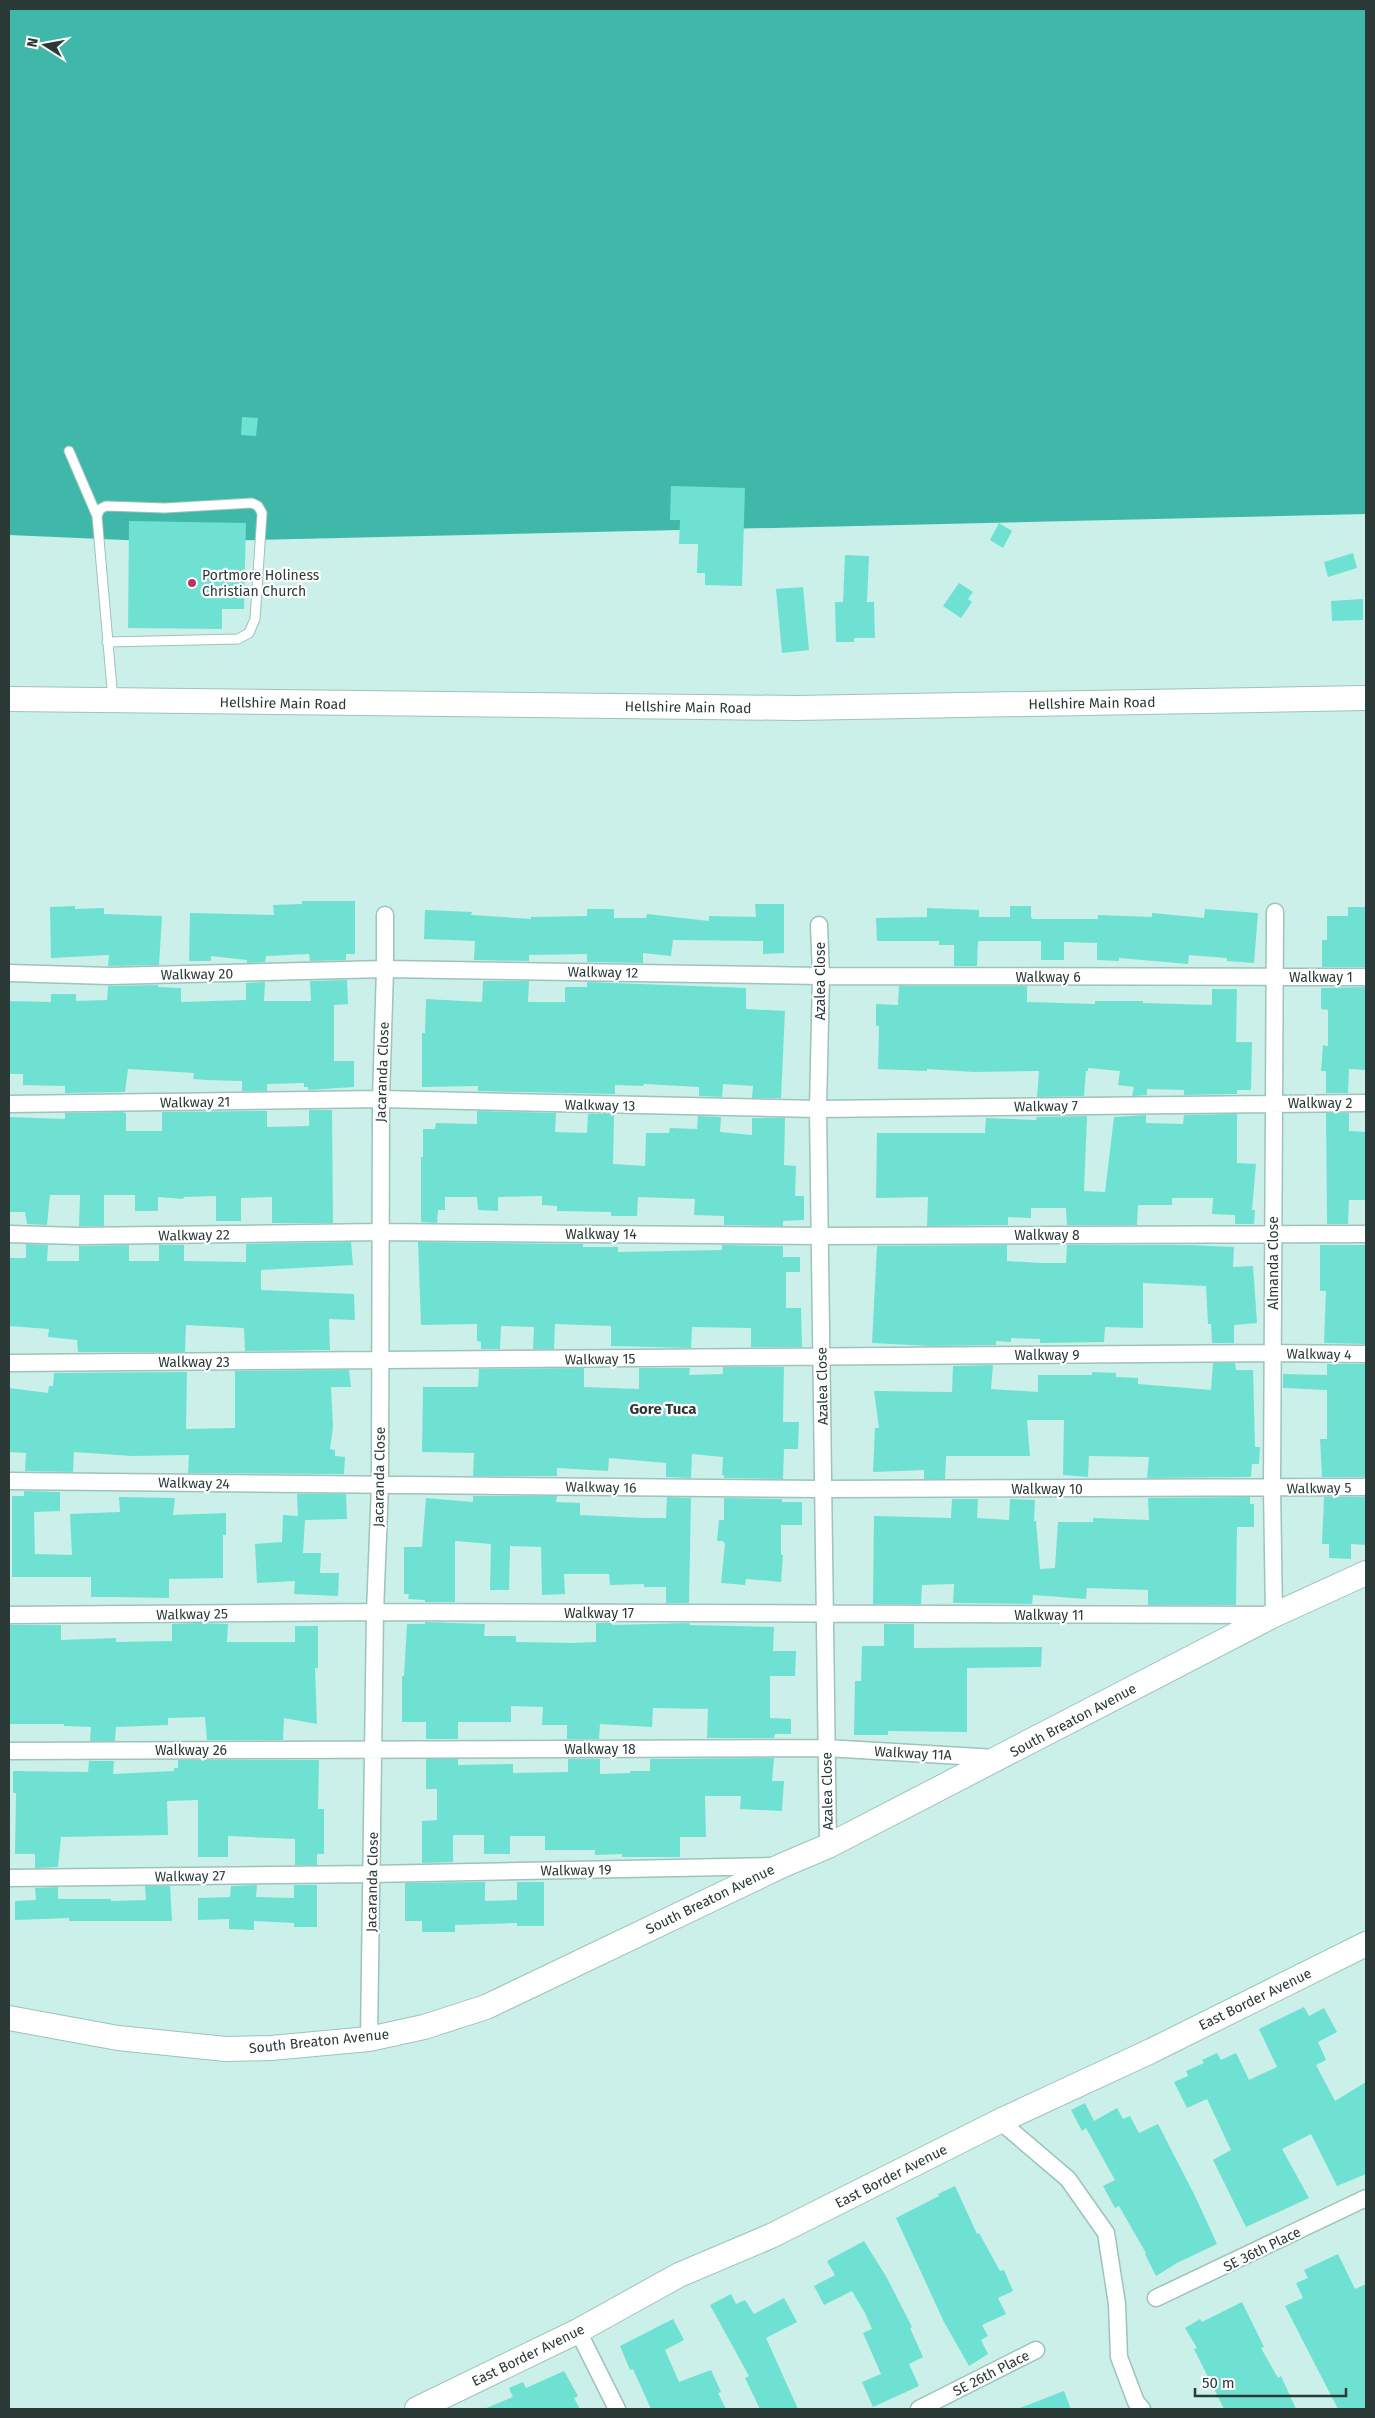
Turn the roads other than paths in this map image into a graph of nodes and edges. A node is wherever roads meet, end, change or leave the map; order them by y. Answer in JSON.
{"nodes":[{"id":1,"x":69,"y":451,"type":"dead end"},
{"id":2,"x":97,"y":516,"type":"junction"},
{"id":3,"x":107,"y":642,"type":"junction"},
{"id":4,"x":1366,"y":698,"type":"edge"},
{"id":5,"x":9,"y":699,"type":"edge"},
{"id":6,"x":113,"y":702,"type":"junction"},
{"id":7,"x":1275,"y":912,"type":"dead end"},
{"id":8,"x":385,"y":915,"type":"dead end"},
{"id":9,"x":819,"y":925,"type":"dead end"},
{"id":10,"x":385,"y":969,"type":"junction"},
{"id":11,"x":9,"y":973,"type":"edge"},
{"id":12,"x":821,"y":976,"type":"junction"},
{"id":13,"x":1366,"y":977,"type":"edge"},
{"id":14,"x":1275,"y":978,"type":"junction"},
{"id":15,"x":381,"y":1099,"type":"junction"},
{"id":16,"x":1274,"y":1103,"type":"junction"},
{"id":17,"x":1366,"y":1103,"type":"edge"},
{"id":18,"x":9,"y":1104,"type":"edge"},
{"id":19,"x":818,"y":1110,"type":"junction"},
{"id":20,"x":380,"y":1232,"type":"junction"},
{"id":21,"x":9,"y":1234,"type":"edge"},
{"id":22,"x":1273,"y":1234,"type":"junction"},
{"id":23,"x":1366,"y":1234,"type":"edge"},
{"id":24,"x":821,"y":1236,"type":"junction"},
{"id":25,"x":1272,"y":1353,"type":"junction"},
{"id":26,"x":1366,"y":1354,"type":"edge"},
{"id":27,"x":821,"y":1356,"type":"junction"},
{"id":28,"x":379,"y":1361,"type":"junction"},
{"id":29,"x":9,"y":1363,"type":"edge"},
{"id":30,"x":9,"y":1481,"type":"edge"},
{"id":31,"x":380,"y":1485,"type":"junction"},
{"id":32,"x":1366,"y":1487,"type":"edge"},
{"id":33,"x":1272,"y":1488,"type":"junction"},
{"id":34,"x":823,"y":1489,"type":"junction"},
{"id":35,"x":1366,"y":1573,"type":"edge"},
{"id":36,"x":375,"y":1612,"type":"junction"},
{"id":37,"x":824,"y":1614,"type":"junction"},
{"id":38,"x":1274,"y":1615,"type":"junction"},
{"id":39,"x":9,"y":1616,"type":"edge"},
{"id":40,"x":826,"y":1748,"type":"junction"},
{"id":41,"x":373,"y":1749,"type":"junction"},
{"id":42,"x":9,"y":1751,"type":"edge"},
{"id":43,"x":1001,"y":1758,"type":"junction"},
{"id":44,"x":828,"y":1846,"type":"junction"},
{"id":45,"x":781,"y":1866,"type":"junction"},
{"id":46,"x":372,"y":1874,"type":"junction"},
{"id":47,"x":9,"y":1878,"type":"edge"},
{"id":48,"x":1366,"y":1944,"type":"edge"},
{"id":49,"x":9,"y":2018,"type":"edge"},
{"id":50,"x":369,"y":2039,"type":"junction"},
{"id":51,"x":1000,"y":2121,"type":"junction"},
{"id":52,"x":1366,"y":2198,"type":"edge"},
{"id":53,"x":1156,"y":2298,"type":"dead end"},
{"id":54,"x":578,"y":2331,"type":"junction"},
{"id":55,"x":1036,"y":2350,"type":"dead end"},
{"id":56,"x":417,"y":2409,"type":"edge"},
{"id":57,"x":617,"y":2409,"type":"edge"},
{"id":58,"x":919,"y":2409,"type":"edge"},
{"id":59,"x":1142,"y":2409,"type":"edge"}],
"edges":[{"from":1,"to":2,"type":"lane"},
{"from":2,"to":3,"type":"lane"},
{"from":2,"to":3,"type":"lane"},
{"from":3,"to":6,"type":"lane"},
{"from":4,"to":6,"type":"street","name":"Hellshire Main Road"},
{"from":5,"to":6,"type":"street","name":"Hellshire Main Road"},
{"from":7,"to":14,"type":"street","name":"Almanda Close"},
{"from":8,"to":10,"type":"street","name":"Jacaranda Close"},
{"from":9,"to":12,"type":"street","name":"Azalea Close"},
{"from":10,"to":11,"type":"street","name":"Walkway 20"},
{"from":10,"to":12,"type":"street","name":"Walkway 12"},
{"from":10,"to":15,"type":"street","name":"Jacaranda Close"},
{"from":12,"to":14,"type":"street","name":"Walkway 6"},
{"from":12,"to":19,"type":"street","name":"Azalea Close"},
{"from":13,"to":14,"type":"street","name":"Walkway 1"},
{"from":14,"to":16,"type":"street","name":"Almanda Close"},
{"from":15,"to":18,"type":"street","name":"Walkway 21"},
{"from":15,"to":19,"type":"street","name":"Walkway 13"},
{"from":15,"to":20,"type":"street","name":"Jacaranda Close"},
{"from":16,"to":17,"type":"street","name":"Walkway 2"},
{"from":16,"to":19,"type":"street","name":"Walkway 7"},
{"from":16,"to":22,"type":"street","name":"Almanda Close"},
{"from":19,"to":24,"type":"street","name":"Azalea Close"},
{"from":20,"to":21,"type":"street","name":"Walkway 22"},
{"from":20,"to":24,"type":"street","name":"Walkway 14"},
{"from":20,"to":28,"type":"street","name":"Jacaranda Close"},
{"from":22,"to":23,"type":"street","name":"Walkway 8"},
{"from":22,"to":24,"type":"street","name":"Walkway 8"},
{"from":22,"to":25,"type":"street","name":"Almanda Close"},
{"from":24,"to":27,"type":"street","name":"Azalea Close"},
{"from":25,"to":26,"type":"street","name":"Walkway 4"},
{"from":25,"to":27,"type":"street","name":"Walkway 9"},
{"from":25,"to":33,"type":"street","name":"Almanda Close"},
{"from":27,"to":28,"type":"street","name":"Walkway 15"},
{"from":27,"to":34,"type":"street","name":"Azalea Close"},
{"from":28,"to":29,"type":"street","name":"Walkway 23"},
{"from":28,"to":31,"type":"street","name":"Jacaranda Close"},
{"from":30,"to":31,"type":"street","name":"Walkway 24"},
{"from":31,"to":34,"type":"street","name":"Walkway 16"},
{"from":31,"to":36,"type":"street","name":"Jacaranda Close"},
{"from":32,"to":33,"type":"street","name":"Walkway 5"},
{"from":33,"to":34,"type":"street","name":"Walkway 10"},
{"from":33,"to":38,"type":"street","name":"Almanda Close"},
{"from":34,"to":37,"type":"street","name":"Azalea Close"},
{"from":35,"to":38,"type":"street","name":"South Breaton Avenue"},
{"from":36,"to":37,"type":"street","name":"Walkway 17"},
{"from":36,"to":39,"type":"street","name":"Walkway 25"},
{"from":36,"to":41,"type":"street","name":"Jacaranda Close"},
{"from":37,"to":38,"type":"street","name":"Walkway 11"},
{"from":37,"to":40,"type":"street","name":"Azalea Close"},
{"from":38,"to":43,"type":"street","name":"South Breaton Avenue"},
{"from":40,"to":41,"type":"street","name":"Walkway 18"},
{"from":40,"to":43,"type":"street","name":"Walkway 11A"},
{"from":40,"to":44,"type":"street","name":"Azalea Close"},
{"from":41,"to":42,"type":"street","name":"Walkway 26"},
{"from":41,"to":46,"type":"street","name":"Jacaranda Close"},
{"from":43,"to":44,"type":"street","name":"South Breaton Avenue"},
{"from":44,"to":45,"type":"street","name":"South Breaton Avenue"},
{"from":45,"to":46,"type":"street","name":"Walkway 19"},
{"from":45,"to":50,"type":"street","name":"South Breaton Avenue"},
{"from":46,"to":47,"type":"street","name":"Walkway 27"},
{"from":46,"to":50,"type":"street","name":"Jacaranda Close"},
{"from":48,"to":51,"type":"street","name":"East Border Avenue"},
{"from":49,"to":50,"type":"street","name":"South Breaton Avenue"},
{"from":51,"to":54,"type":"street","name":"East Border Avenue"},
{"from":51,"to":59,"type":"street"},
{"from":52,"to":53,"type":"street","name":"SE 36th Place"},
{"from":54,"to":56,"type":"street","name":"East Border Avenue"},
{"from":54,"to":57,"type":"street"},
{"from":55,"to":58,"type":"street","name":"SE 26th Place"}]}
